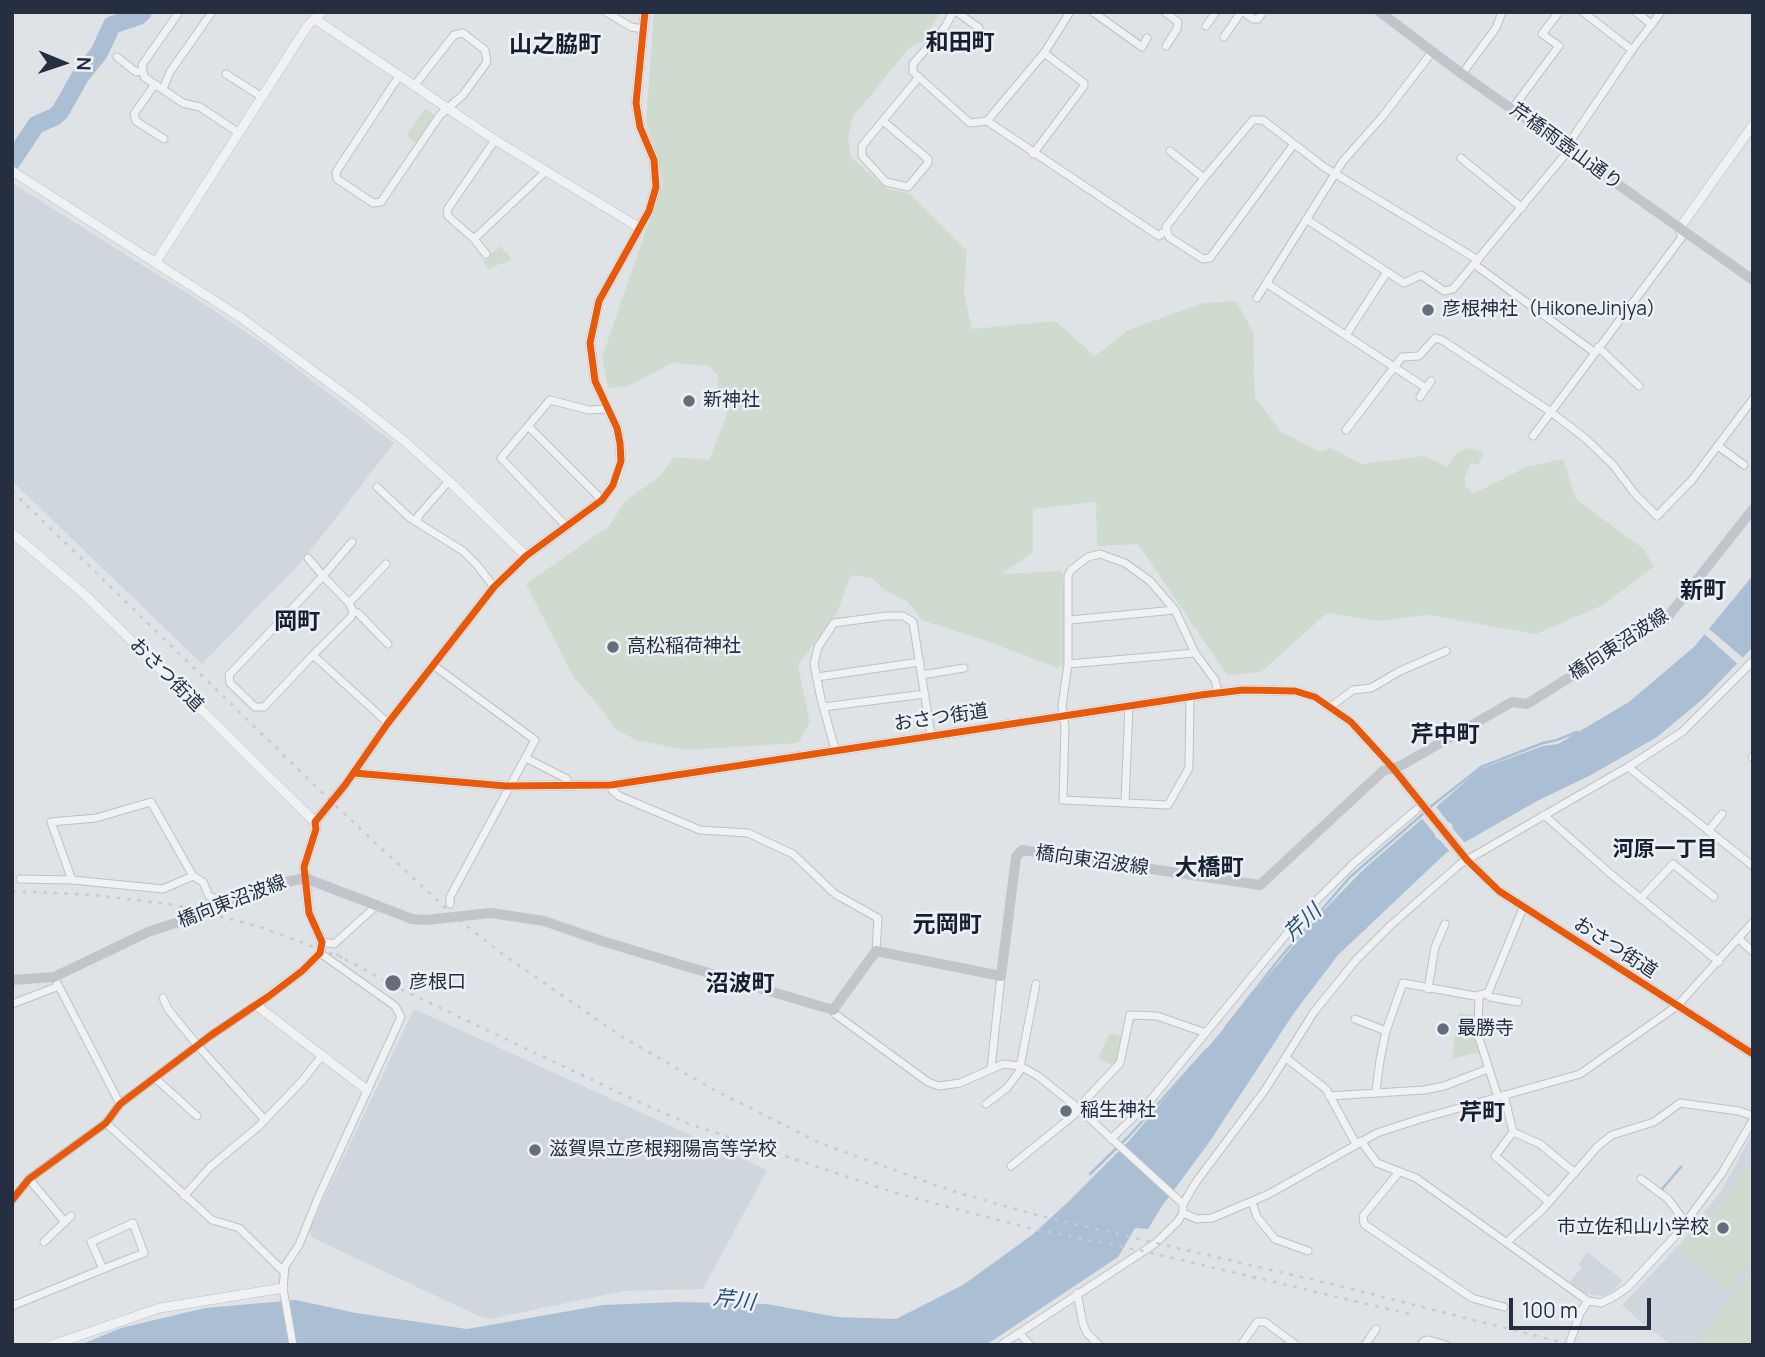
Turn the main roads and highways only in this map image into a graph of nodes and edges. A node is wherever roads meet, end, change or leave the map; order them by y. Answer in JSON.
{"nodes":[{"id":1,"x":1380,"y":12,"type":"edge"},
{"id":2,"x":1753,"y":280,"type":"edge"},
{"id":3,"x":1753,"y":509,"type":"edge"},
{"id":4,"x":12,"y":980,"type":"edge"}],
"edges":[{"from":1,"to":2,"type":"main road","name":"芹橋雨壺山通り"},
{"from":3,"to":4,"type":"main road","name":"橋向東沼波線"}]}
